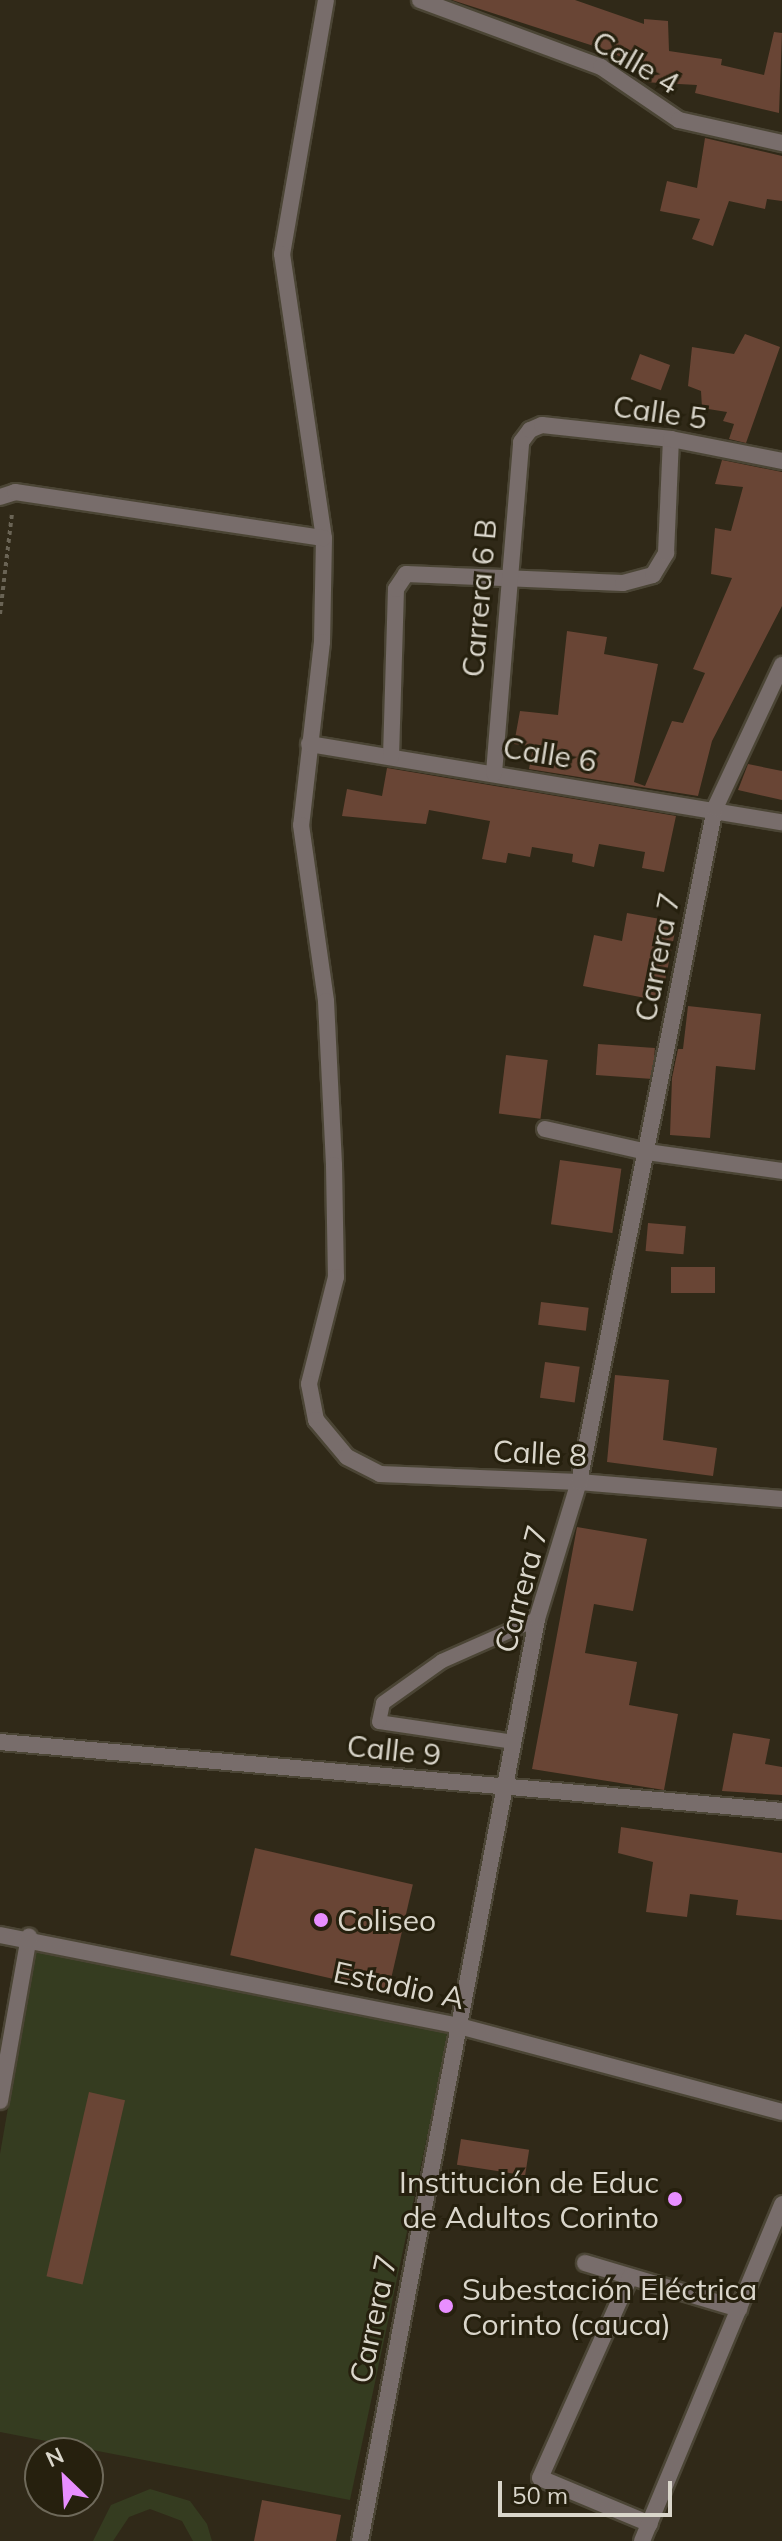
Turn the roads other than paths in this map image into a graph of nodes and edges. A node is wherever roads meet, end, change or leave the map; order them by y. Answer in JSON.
{"nodes":[{"id":1,"x":326,"y":0,"type":"edge"},
{"id":2,"x":420,"y":0,"type":"edge"},
{"id":3,"x":782,"y":143,"type":"edge"},
{"id":4,"x":530,"y":430,"type":"joint"},
{"id":5,"x":671,"y":439,"type":"junction"},
{"id":6,"x":782,"y":461,"type":"edge"},
{"id":7,"x":8,"y":494,"type":"edge"},
{"id":8,"x":324,"y":538,"type":"junction"},
{"id":9,"x":508,"y":581,"type":"junction"},
{"id":10,"x":782,"y":665,"type":"edge"},
{"id":11,"x":309,"y":744,"type":"junction"},
{"id":12,"x":391,"y":757,"type":"junction"},
{"id":13,"x":494,"y":773,"type":"junction"},
{"id":14,"x":715,"y":808,"type":"junction"},
{"id":15,"x":782,"y":822,"type":"edge"},
{"id":16,"x":545,"y":1129,"type":"dead end"},
{"id":17,"x":647,"y":1152,"type":"junction"},
{"id":18,"x":782,"y":1171,"type":"edge"},
{"id":19,"x":579,"y":1482,"type":"junction"},
{"id":20,"x":782,"y":1499,"type":"edge"},
{"id":21,"x":537,"y":1619,"type":"junction"},
{"id":22,"x":0,"y":1742,"type":"edge"},
{"id":23,"x":514,"y":1742,"type":"junction"},
{"id":24,"x":505,"y":1790,"type":"junction"},
{"id":25,"x":782,"y":1811,"type":"edge"},
{"id":26,"x":0,"y":1935,"type":"edge"},
{"id":27,"x":29,"y":1937,"type":"junction"},
{"id":28,"x":463,"y":2027,"type":"junction"},
{"id":29,"x":2,"y":2077,"type":"edge"},
{"id":30,"x":0,"y":2101,"type":"edge"},
{"id":31,"x":782,"y":2112,"type":"edge"},
{"id":32,"x":782,"y":2204,"type":"edge"},
{"id":33,"x":585,"y":2263,"type":"dead end"},
{"id":34,"x":630,"y":2277,"type":"junction"},
{"id":35,"x":739,"y":2309,"type":"junction"},
{"id":36,"x":650,"y":2524,"type":"junction"},
{"id":37,"x":360,"y":2541,"type":"edge"},
{"id":38,"x":642,"y":2541,"type":"edge"}],
"edges":[{"from":1,"to":8,"type":"street"},
{"from":2,"to":3,"type":"street","name":"Calle 4"},
{"from":4,"to":5,"type":"street","name":"Calle 5"},
{"from":4,"to":9,"type":"street","name":"Carrera 6 B"},
{"from":5,"to":6,"type":"street","name":"Calle 5"},
{"from":5,"to":9,"type":"street"},
{"from":7,"to":8,"type":"street"},
{"from":8,"to":11,"type":"street"},
{"from":9,"to":12,"type":"street"},
{"from":9,"to":13,"type":"street","name":"Carrera 6 B"},
{"from":10,"to":14,"type":"street","name":"Carrera 7"},
{"from":11,"to":12,"type":"street","name":"Calle 6"},
{"from":11,"to":19,"type":"street","name":"Calle 8"},
{"from":12,"to":13,"type":"street","name":"Calle 6"},
{"from":13,"to":14,"type":"street","name":"Calle 6"},
{"from":14,"to":15,"type":"street","name":"Calle 6"},
{"from":14,"to":17,"type":"street","name":"Carrera 7"},
{"from":16,"to":17,"type":"street"},
{"from":17,"to":18,"type":"street"},
{"from":17,"to":19,"type":"street","name":"Carrera 7"},
{"from":19,"to":20,"type":"street","name":"Calle 8"},
{"from":19,"to":21,"type":"street","name":"Carrera 7"},
{"from":21,"to":23,"type":"street","name":"Carrera 7"},
{"from":21,"to":23,"type":"lane"},
{"from":22,"to":24,"type":"street","name":"Calle 9"},
{"from":23,"to":24,"type":"street","name":"Carrera 7"},
{"from":24,"to":25,"type":"street","name":"Calle 9"},
{"from":24,"to":28,"type":"street","name":"Carrera 7"},
{"from":26,"to":27,"type":"street","name":"Estadio A"},
{"from":27,"to":28,"type":"street","name":"Estadio A"},
{"from":27,"to":29,"type":"street"},
{"from":28,"to":31,"type":"street","name":"Estadio A"},
{"from":28,"to":37,"type":"street","name":"Carrera 7"},
{"from":29,"to":30,"type":"street"},
{"from":32,"to":35,"type":"street"},
{"from":33,"to":34,"type":"street"},
{"from":34,"to":35,"type":"street"},
{"from":34,"to":36,"type":"street"},
{"from":35,"to":36,"type":"street"},
{"from":36,"to":38,"type":"street"}]}
